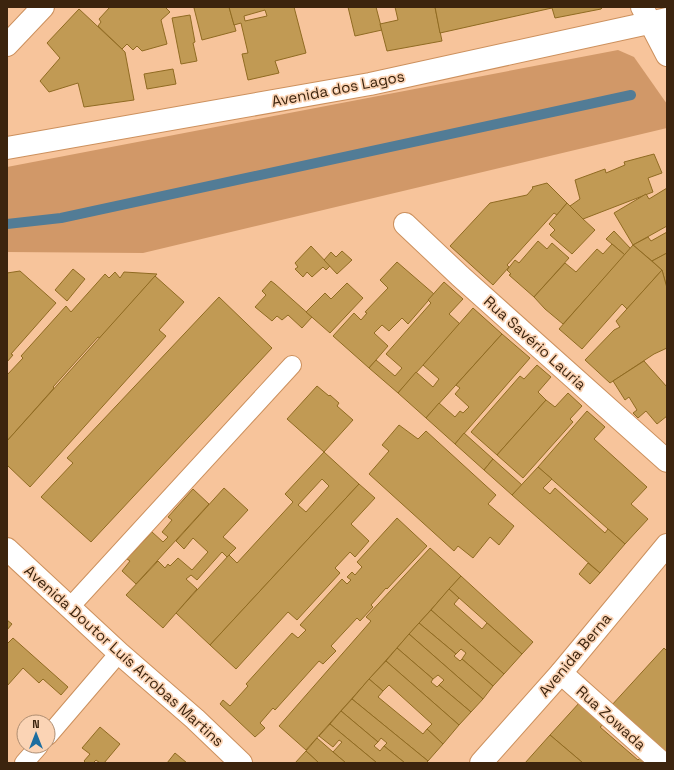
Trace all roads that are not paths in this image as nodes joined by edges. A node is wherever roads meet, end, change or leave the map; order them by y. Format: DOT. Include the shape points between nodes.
graph roads {
  1 [pos="43,7"];
  2 [pos="653,16"];
  3 [pos="7,45"];
  4 [pos="667,55"];
  5 [pos="7,148"];
  6 [pos="405,224"];
  7 [pos="292,365"];
  8 [pos="667,461"];
  9 [pos="667,544"];
  10 [pos="7,549"];
  11 [pos="70,607"];
  12 [pos="119,653"];
  13 [pos="561,673"];
  14 [pos="56,727"];
  15 [pos="32,754"];
  16 [pos="24,763"];
  17 [pos="241,763"];
  18 [pos="481,763"];
  19 [pos="662,763"];
  1 -- 3 [label="street"];
  2 -- 4 [label="street"];
  2 -- 5 [label="street, Avenida dos Lagos" via="370,84"];
  6 -- 8 [label="street, Rua Savério Lauria"];
  7 -- 11 [label="lane"];
  9 -- 13 [label="street, Avenida Berna"];
  10 -- 11 [label="street, Avenida Doutor Luís Arrobas Martins"];
  11 -- 12 [label="street, Avenida Doutor Luís Arrobas Martins"];
  12 -- 14 [label="lane"];
  12 -- 17 [label="street, Avenida Doutor Luís Arrobas Martins"];
  13 -- 18 [label="street, Avenida Berna"];
  13 -- 19 [label="street, Rua Zowada"];
  15 -- 16 [label="lane"];
}
